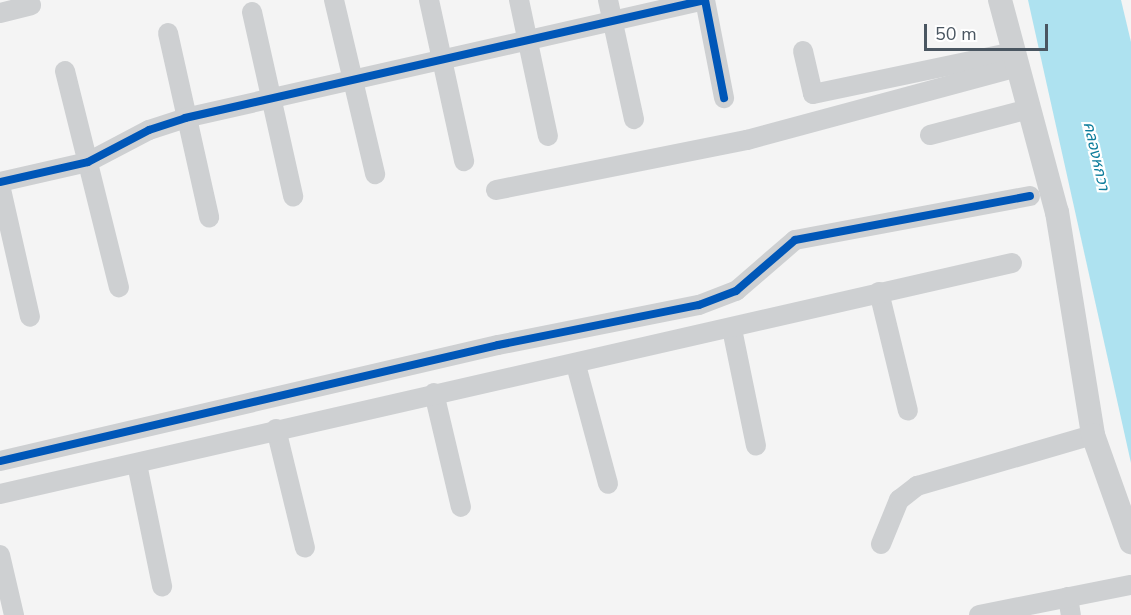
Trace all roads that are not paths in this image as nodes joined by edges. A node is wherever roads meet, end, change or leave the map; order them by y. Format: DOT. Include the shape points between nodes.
graph roads {
  1 [pos="334,0"];
  2 [pos="429,0"];
  3 [pos="519,0"];
  4 [pos="608,0"];
  5 [pos="1000,0"];
  6 [pos="31,5"];
  7 [pos="252,12"];
  8 [pos="0,13"];
  9 [pos="613,23"];
  10 [pos="168,33"];
  11 [pos="528,41"];
  12 [pos="803,51"];
  13 [pos="442,60"];
  14 [pos="1016,60"];
  15 [pos="65,71"];
  16 [pos="353,80"];
  17 [pos="271,98"];
  18 [pos="724,98"];
  19 [pos="1029,109"];
  20 [pos="187,117"];
  21 [pos="634,118"];
  22 [pos="930,135"];
  23 [pos="549,136"];
  24 [pos="464,161"];
  25 [pos="88,162"];
  26 [pos="375,174"];
  27 [pos="0,184"];
  28 [pos="496,190"];
  29 [pos="293,195"];
  30 [pos="1030,196"];
  31 [pos="209,218"];
  32 [pos="1012,263"];
  33 [pos="119,287"];
  34 [pos="879,292"];
  35 [pos="30,317"];
  36 [pos="732,329"];
  37 [pos="576,365"];
  38 [pos="434,393"];
  39 [pos="908,411"];
  40 [pos="276,429"];
  41 [pos="1093,435"];
  42 [pos="756,446"];
  43 [pos="0,460"];
  44 [pos="137,465"];
  45 [pos="608,484"];
  46 [pos="0,494"];
  47 [pos="461,507"];
  48 [pos="1131,542"];
  49 [pos="881,544"];
  50 [pos="305,548"];
  51 [pos="0,555"];
  52 [pos="1131,585"];
  53 [pos="162,586"];
  54 [pos="1070,606"];
  55 [pos="14,615"];
  56 [pos="979,615"];
  1 -- 16 [label="street"];
  2 -- 13 [label="street"];
  3 -- 11 [label="street"];
  4 -- 9 [label="street"];
  5 -- 14 [label="street"];
  6 -- 8 [label="street"];
  7 -- 17 [label="street"];
  9 -- 11 [label="street"];
  9 -- 18 [label="street" via="705,0"];
  9 -- 21 [label="street"];
  10 -- 20 [label="street"];
  11 -- 13 [label="street"];
  11 -- 23 [label="street"];
  12 -- 14 [label="street" via="813,94"];
  13 -- 16 [label="street"];
  13 -- 24 [label="street"];
  14 -- 19 [label="street"];
  14 -- 28 [label="street" via="747,140"];
  15 -- 25 [label="street"];
  16 -- 17 [label="street"];
  16 -- 26 [label="street"];
  17 -- 20 [label="street"];
  17 -- 29 [label="street"];
  19 -- 22 [label="street"];
  19 -- 41 [label="street" via="1057,212"];
  20 -- 25 [label="street" via="149,130"];
  20 -- 31 [label="street"];
  25 -- 27 [label="street"];
  25 -- 33 [label="street"];
  27 -- 35 [label="street"];
  30 -- 43 [label="street" via="795,240 736,291 699,305 498,345"];
  32 -- 34 [label="street"];
  34 -- 36 [label="street"];
  34 -- 39 [label="street"];
  36 -- 37 [label="street"];
  36 -- 42 [label="street"];
  37 -- 38 [label="street"];
  37 -- 45 [label="street"];
  38 -- 40 [label="street"];
  38 -- 47 [label="street"];
  40 -- 44 [label="street"];
  40 -- 50 [label="street"];
  41 -- 48 [label="street"];
  41 -- 49 [label="street" via="917,486 899,500"];
  44 -- 46 [label="street"];
  44 -- 53 [label="street"];
  51 -- 55 [label="street"];
  52 -- 54 [label="street"];
  54 -- 56 [label="street"];
}
